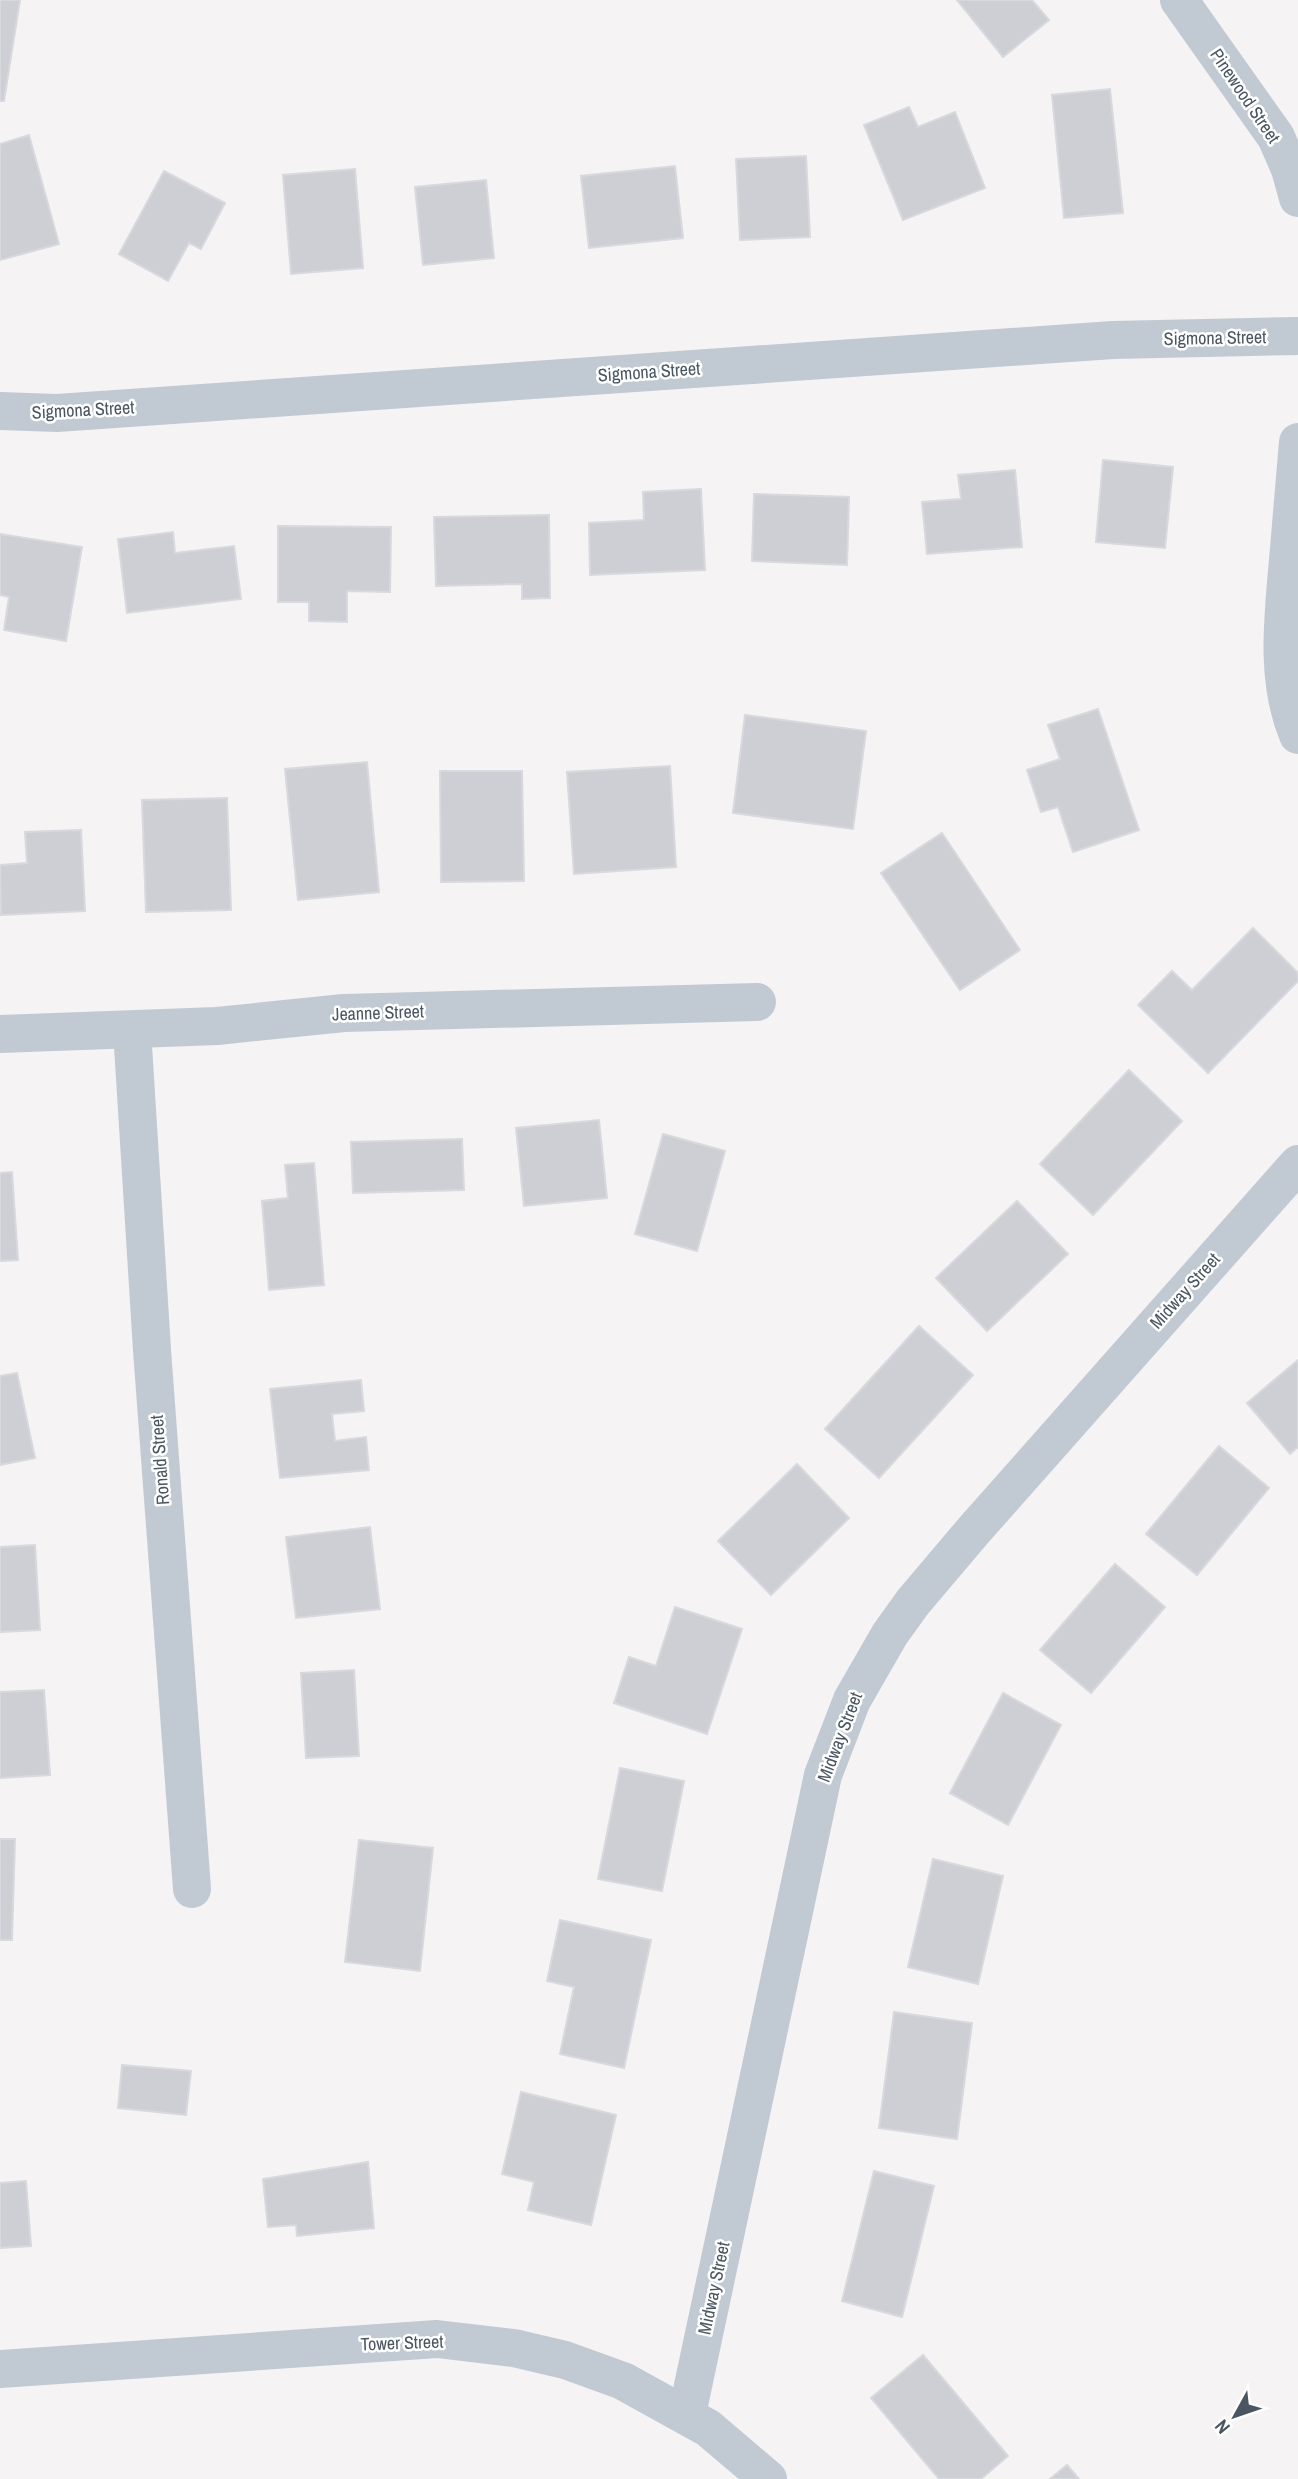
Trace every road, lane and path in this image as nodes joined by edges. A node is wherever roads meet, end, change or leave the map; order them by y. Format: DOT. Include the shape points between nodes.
graph roads {
  1 [pos="1179,0"];
  2 [pos="1298,198"];
  3 [pos="1298,336"];
  4 [pos="0,411"];
  5 [pos="1298,442"];
  6 [pos="1298,735"];
  7 [pos="757,1002"];
  8 [pos="132,1030"];
  9 [pos="0,1034"];
  10 [pos="1298,1164"];
  11 [pos="192,1889"];
  12 [pos="0,2369"];
  13 [pos="687,2414"];
  14 [pos="768,2479"];
  1 -- 2 [label="street, Pinewood Street" via="1276,137"];
  3 -- 4 [label="street, Sigmona Street" via="1101,340 57,413"];
  5 -- 6 [label="street" via="1283,649"];
  7 -- 8 [label="street, Jeanne Street" via="344,1013"];
  8 -- 9 [label="street, Jeanne Street"];
  8 -- 11 [label="street, Ronald Street"];
  10 -- 13 [label="street, Midway Street" via="913,1602 852,1700 823,1775"];
  12 -- 13 [label="street, Tower Street" via="437,2339 514,2348 565,2360 623,2381"];
  13 -- 14 [label="street, Tower Street"];
}
